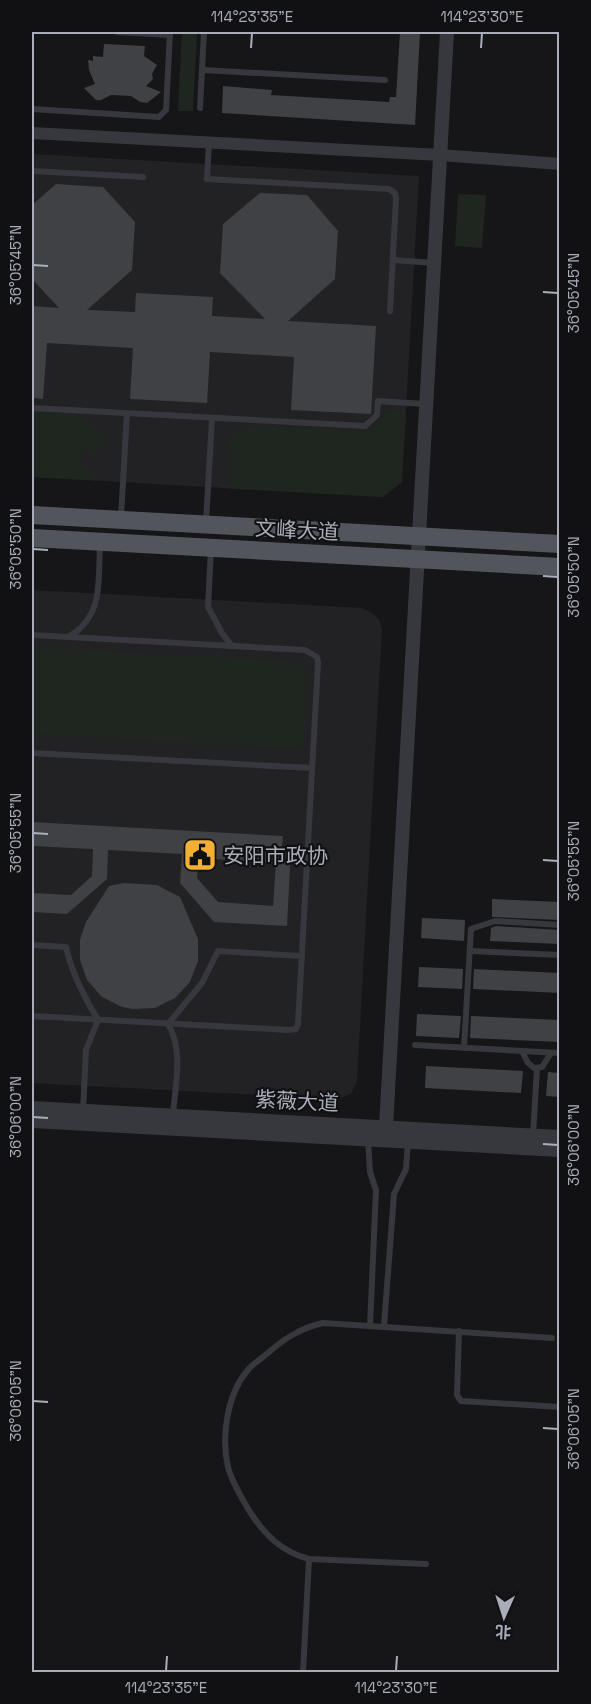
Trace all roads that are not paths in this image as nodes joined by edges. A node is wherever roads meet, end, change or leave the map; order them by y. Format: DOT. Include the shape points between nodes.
graph roads {
  1 [pos="117,32"];
  2 [pos="204,32"];
  3 [pos="447,32"];
  4 [pos="170,33"];
  5 [pos="202,70"];
  6 [pos="385,80"];
  7 [pos="200,108"];
  8 [pos="32,109"];
  9 [pos="32,133"];
  10 [pos="209,143"];
  11 [pos="440,155"];
  12 [pos="560,164"];
  13 [pos="32,171"];
  14 [pos="143,177"];
  15 [pos="393,261"];
  16 [pos="434,263"];
  17 [pos="390,311"];
  18 [pos="426,404"];
  19 [pos="32,408"];
  20 [pos="127,413"];
  21 [pos="212,418"];
  22 [pos="32,514"];
  23 [pos="120,519"];
  24 [pos="206,524"];
  25 [pos="418,536"];
  26 [pos="32,538"];
  27 [pos="100,542"];
  28 [pos="560,544"];
  29 [pos="211,548"];
  30 [pos="417,559"];
  31 [pos="560,567"];
  32 [pos="32,635"];
  33 [pos="68,637"];
  34 [pos="232,646"];
  35 [pos="32,753"];
  36 [pos="312,768"];
  37 [pos="560,925"];
  38 [pos="32,945"];
  39 [pos="470,951"];
  40 [pos="560,955"];
  41 [pos="302,956"];
  42 [pos="32,1016"];
  43 [pos="98,1020"];
  44 [pos="168,1024"];
  45 [pos="415,1045"];
  46 [pos="464,1048"];
  47 [pos="522,1051"];
  48 [pos="550,1053"];
  49 [pos="560,1053"];
  50 [pos="537,1068"];
  51 [pos="32,1108"];
  52 [pos="83,1111"];
  53 [pos="173,1116"];
  54 [pos="32,1121"];
  55 [pos="386,1127"];
  56 [pos="533,1136"];
  57 [pos="560,1137"];
  58 [pos="368,1140"];
  59 [pos="408,1142"];
  60 [pos="560,1150"];
  61 [pos="370,1326"];
  62 [pos="384,1326"];
  63 [pos="459,1331"];
  64 [pos="552,1338"];
  65 [pos="560,1407"];
  66 [pos="309,1559"];
  67 [pos="426,1564"];
  68 [pos="303,1672"];
  1 -- 4 [label="lane"];
  2 -- 5 [label="lane"];
  3 -- 11 [label="street"];
  4 -- 8 [label="lane" via="166,110 159,117"];
  5 -- 6 [label="lane"];
  5 -- 7 [label="lane"];
  9 -- 10 [label="street"];
  10 -- 11 [label="street"];
  10 -- 15 [label="lane" via="207,179 389,189 396,198"];
  11 -- 12 [label="street"];
  11 -- 16 [label="street"];
  13 -- 14 [label="lane"];
  15 -- 16 [label="lane"];
  15 -- 17 [label="lane"];
  16 -- 18 [label="street"];
  18 -- 21 [label="lane" via="378,401 377,415 365,426"];
  18 -- 25 [label="street"];
  19 -- 20 [label="lane"];
  20 -- 21 [label="lane"];
  20 -- 23 [label="lane"];
  21 -- 24 [label="lane"];
  22 -- 23 [label="main road, 文峰大道"];
  23 -- 24 [label="main road, 文峰大道"];
  24 -- 25 [label="main road, 文峰大道"];
  25 -- 28 [label="main road, 文峰大道"];
  25 -- 30 [label="street"];
  26 -- 27 [label="main road, 文峰大道"];
  27 -- 29 [label="main road, 文峰大道"];
  27 -- 33 [label="lane" via="96,603 83,626"];
  29 -- 30 [label="main road, 文峰大道"];
  29 -- 34 [label="lane" via="208,607"];
  30 -- 31 [label="main road, 文峰大道"];
  30 -- 55 [label="street"];
  32 -- 33 [label="lane"];
  33 -- 34 [label="lane"];
  34 -- 36 [label="lane" via="305,650 317,657"];
  35 -- 36 [label="lane"];
  36 -- 41 [label="lane"];
  37 -- 39 [label="lane" via="495,921 471,929"];
  38 -- 43 [label="lane" via="66,947 82,993"];
  39 -- 40 [label="lane"];
  39 -- 46 [label="lane"];
  41 -- 44 [label="lane" via="218,951 202,983"];
  41 -- 44 [label="lane" via="296,1029"];
  42 -- 43 [label="lane"];
  43 -- 44 [label="lane"];
  43 -- 52 [label="lane" via="86,1050"];
  44 -- 53 [label="lane" via="177,1051"];
  45 -- 46 [label="lane"];
  46 -- 47 [label="lane"];
  47 -- 48 [label="lane"];
  47 -- 50 [label="lane" via="530,1067"];
  48 -- 49 [label="lane"];
  48 -- 50 [label="lane"];
  50 -- 56 [label="lane"];
  51 -- 52 [label="street, 紫薇大道"];
  52 -- 53 [label="street, 紫薇大道"];
  53 -- 55 [label="street, 紫薇大道"];
  54 -- 58 [label="street, 紫薇大道"];
  55 -- 56 [label="street, 紫薇大道"];
  56 -- 57 [label="street, 紫薇大道"];
  58 -- 59 [label="street, 紫薇大道"];
  58 -- 61 [label="lane" via="370,1172 376,1190"];
  59 -- 60 [label="street, 紫薇大道"];
  59 -- 62 [label="lane" via="406,1169 394,1194"];
  61 -- 62 [label="lane"];
  61 -- 66 [label="lane" via="323,1323 284,1339 247,1371 234,1392 229,1410 228,1466 238,1491 259,1525 276,1543"];
  62 -- 63 [label="lane"];
  63 -- 64 [label="lane"];
  63 -- 65 [label="lane" via="458,1399"];
  66 -- 67 [label="lane"];
  66 -- 68 [label="lane"];
}
